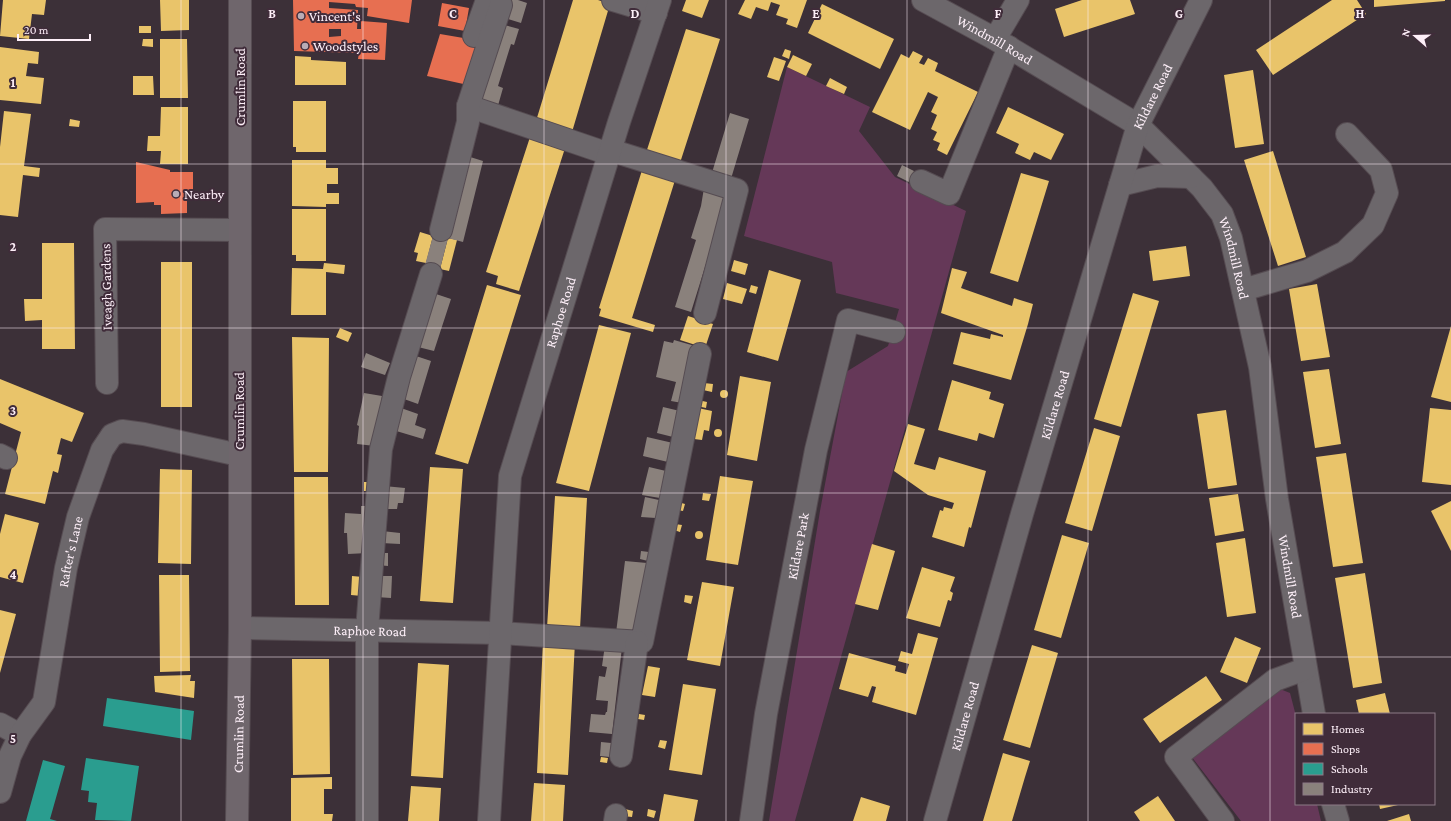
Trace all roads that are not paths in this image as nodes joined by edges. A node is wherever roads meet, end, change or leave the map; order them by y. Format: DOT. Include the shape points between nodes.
graph roads {
  1 [pos="240,0"];
  2 [pos="613,0"];
  3 [pos="923,0"];
  4 [pos="1018,0"];
  5 [pos="1201,0"];
  6 [pos="494,3"];
  7 [pos="658,7"];
  8 [pos="474,36"];
  9 [pos="1002,43"];
  10 [pos="468,106"];
  11 [pos="1138,125"];
  12 [pos="1347,134"];
  13 [pos="610,152"];
  14 [pos="1191,177"];
  15 [pos="921,181"];
  16 [pos="1120,185"];
  17 [pos="240,230"];
  18 [pos="440,230"];
  19 [pos="431,274"];
  20 [pos="1243,290"];
  21 [pos="705,313"];
  22 [pos="894,332"];
  23 [pos="700,354"];
  24 [pos="106,384"];
  25 [pos="239,455"];
  26 [pos="240,628"];
  27 [pos="367,630"];
  28 [pos="501,633"];
  29 [pos="637,642"];
  30 [pos="1305,669"];
  31 [pos="1314,713"];
  32 [pos="0,724"];
  33 [pos="20,735"];
  34 [pos="621,756"];
  35 [pos="0,792"];
  36 [pos="1333,805"];
  37 [pos="1219,816"];
  38 [pos="236,821"];
  39 [pos="368,821"];
  40 [pos="489,821"];
  41 [pos="751,821"];
  42 [pos="935,821"];
  43 [pos="1338,821"];
  1 -- 17 [label="main road, Crumlin Road"];
  2 -- 7 [label="street"];
  3 -- 9 [label="street, Windmill Road"];
  4 -- 9 [label="street"];
  5 -- 11 [label="street, Kildare Road"];
  6 -- 8 [label="street"];
  6 -- 10 [label="street"];
  7 -- 13 [label="street, Raphoe Road"];
  9 -- 11 [label="street, Windmill Road"];
  9 -- 15 [label="street" via="950,194"];
  10 -- 13 [label="street"];
  10 -- 18 [label="street" via="468,122"];
  11 -- 14 [label="street, Windmill Road"];
  11 -- 16 [label="street, Kildare Road"];
  12 -- 20 [label="street" via="1381,170 1387,193 1373,225 1345,252 1314,268"];
  13 -- 21 [label="street" via="737,190"];
  13 -- 28 [label="street, Raphoe Road" via="510,476"];
  14 -- 16 [label="street" via="1157,176"];
  14 -- 20 [label="street, Windmill Road" via="1222,214 1231,238"];
  16 -- 42 [label="street, Kildare Road" via="1022,514"];
  17 -- 24 [label="street, Iveagh Gardens" via="105,229"];
  17 -- 25 [label="main road, Crumlin Road"];
  19 -- 27 [label="street" via="399,377 381,449"];
  20 -- 30 [label="street, Windmill Road" via="1260,367 1277,499"];
  22 -- 41 [label="street, Kildare Park" via="848,320 814,458 766,714"];
  23 -- 29 [label="street" via="642,642"];
  25 -- 26 [label="main road, Crumlin Road"];
  25 -- 33 [label="street, Rafter's Lane" via="144,434 122,431 112,435 102,450 78,517 66,568 44,702"];
  26 -- 27 [label="street, Raphoe Road"];
  26 -- 38 [label="main road, Crumlin Road"];
  27 -- 28 [label="street, Raphoe Road"];
  27 -- 39 [label="street"];
  28 -- 29 [label="street"];
  28 -- 40 [label="street, Raphoe Road"];
  29 -- 34 [label="street"];
  30 -- 31 [label="street, Windmill Road"];
  30 -- 37 [label="street" via="1275,680 1176,757"];
  32 -- 33 [label="street"];
  33 -- 35 [label="street, Rafter's Lane" via="10,756"];
  36 -- 43 [label="street"];
}
